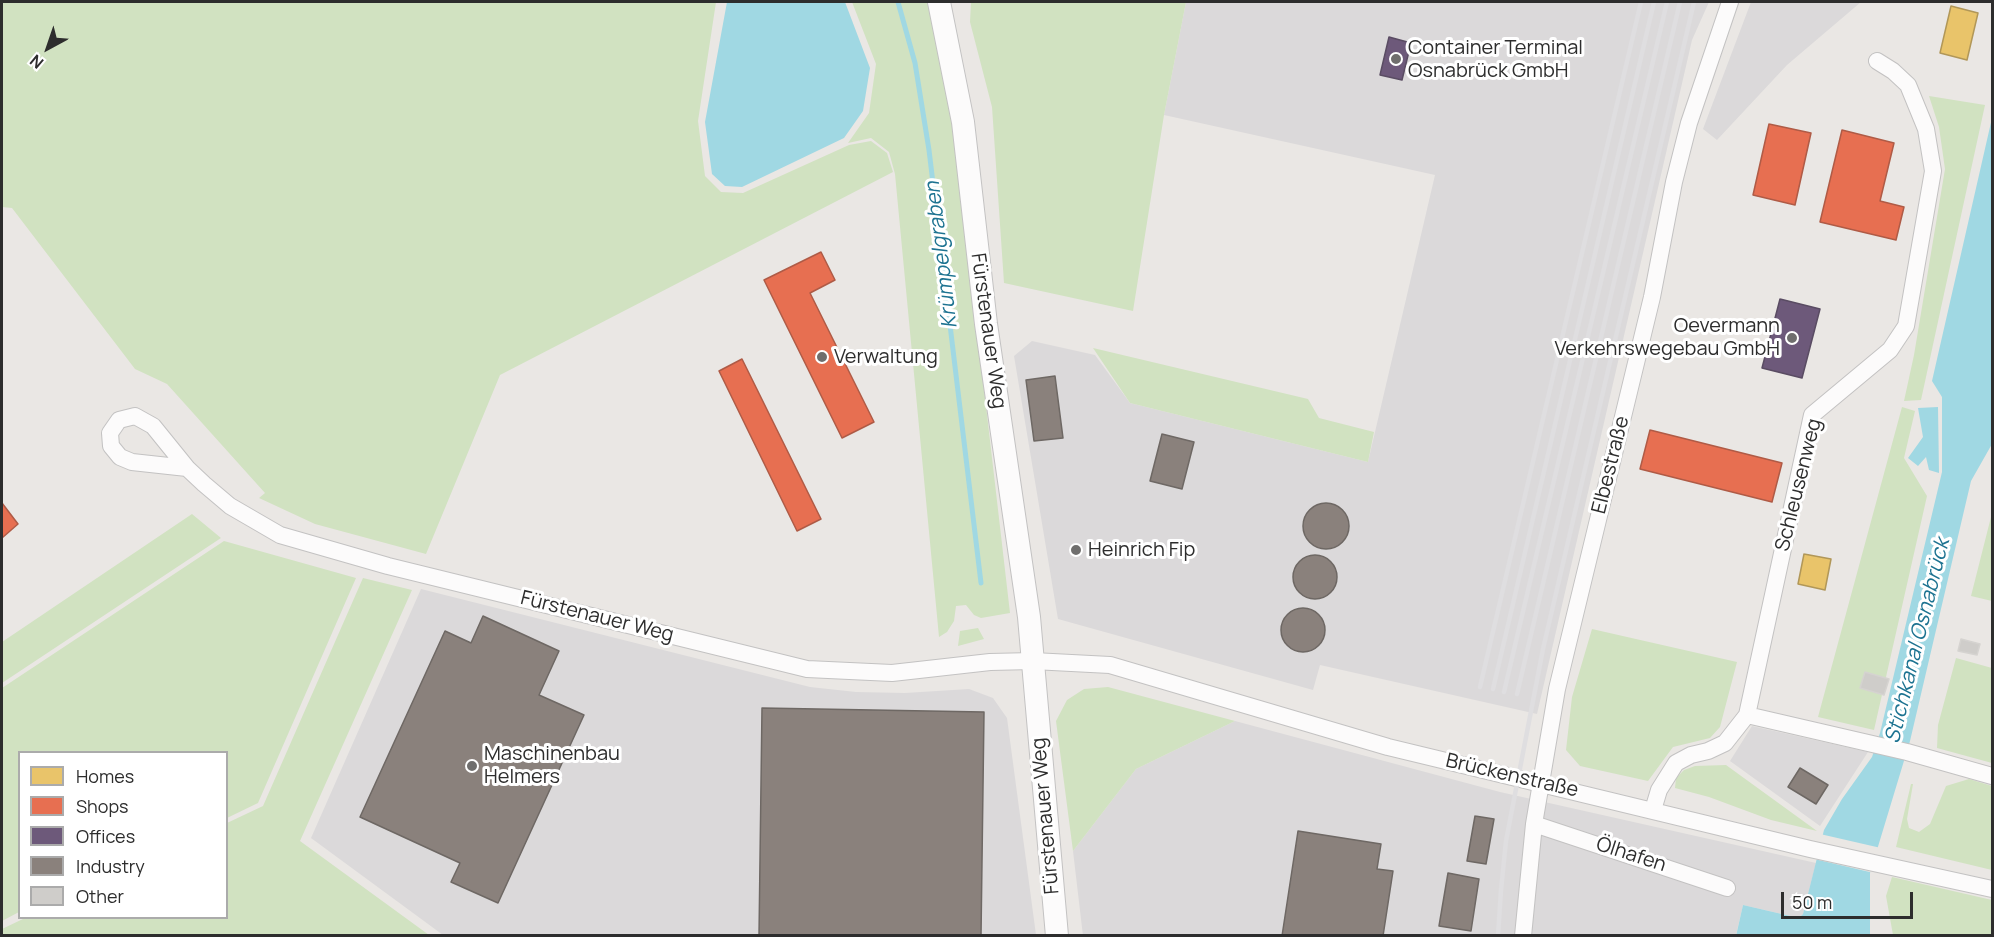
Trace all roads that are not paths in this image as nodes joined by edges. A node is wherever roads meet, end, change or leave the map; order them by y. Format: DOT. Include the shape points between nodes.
graph roads {
  1 [pos="939,2"];
  2 [pos="1730,2"];
  3 [pos="1877,61"];
  4 [pos="187,468"];
  5 [pos="1033,661"];
  6 [pos="1748,715"];
  7 [pos="1992,776"];
  8 [pos="1540,783"];
  9 [pos="1653,810"];
  10 [pos="1534,824"];
  11 [pos="1727,888"];
  12 [pos="1992,889"];
  13 [pos="1057,936"];
  14 [pos="1523,936"];
  1 -- 5 [label="street, Fürstenauer Weg" via="963,122 986,324"];
  2 -- 8 [label="street, Elbestraße" via="1689,123 1674,182 1652,297 1557,689"];
  3 -- 6 [label="street, Schleusenweg" via="1908,85 1926,129 1933,171 1906,326 1890,350 1812,415"];
  4 -- 5 [label="street, Fürstenauer Weg" via="230,506 280,535 388,566 807,669 892,673"];
  5 -- 8 [label="street, Brückenstraße" via="1110,665 1388,747"];
  5 -- 13 [label="street, Fürstenauer Weg"];
  6 -- 7 [label="street"];
  6 -- 9 [label="street, Schleusenweg" via="1725,743 1676,763 1659,790"];
  8 -- 9 [label="street, Brückenstraße"];
  8 -- 10 [label="street, Elbestraße"];
  9 -- 12 [label="street, Brückenstraße"];
  10 -- 11 [label="street, Ölhafen"];
  10 -- 14 [label="street, Elbestraße"];
}
